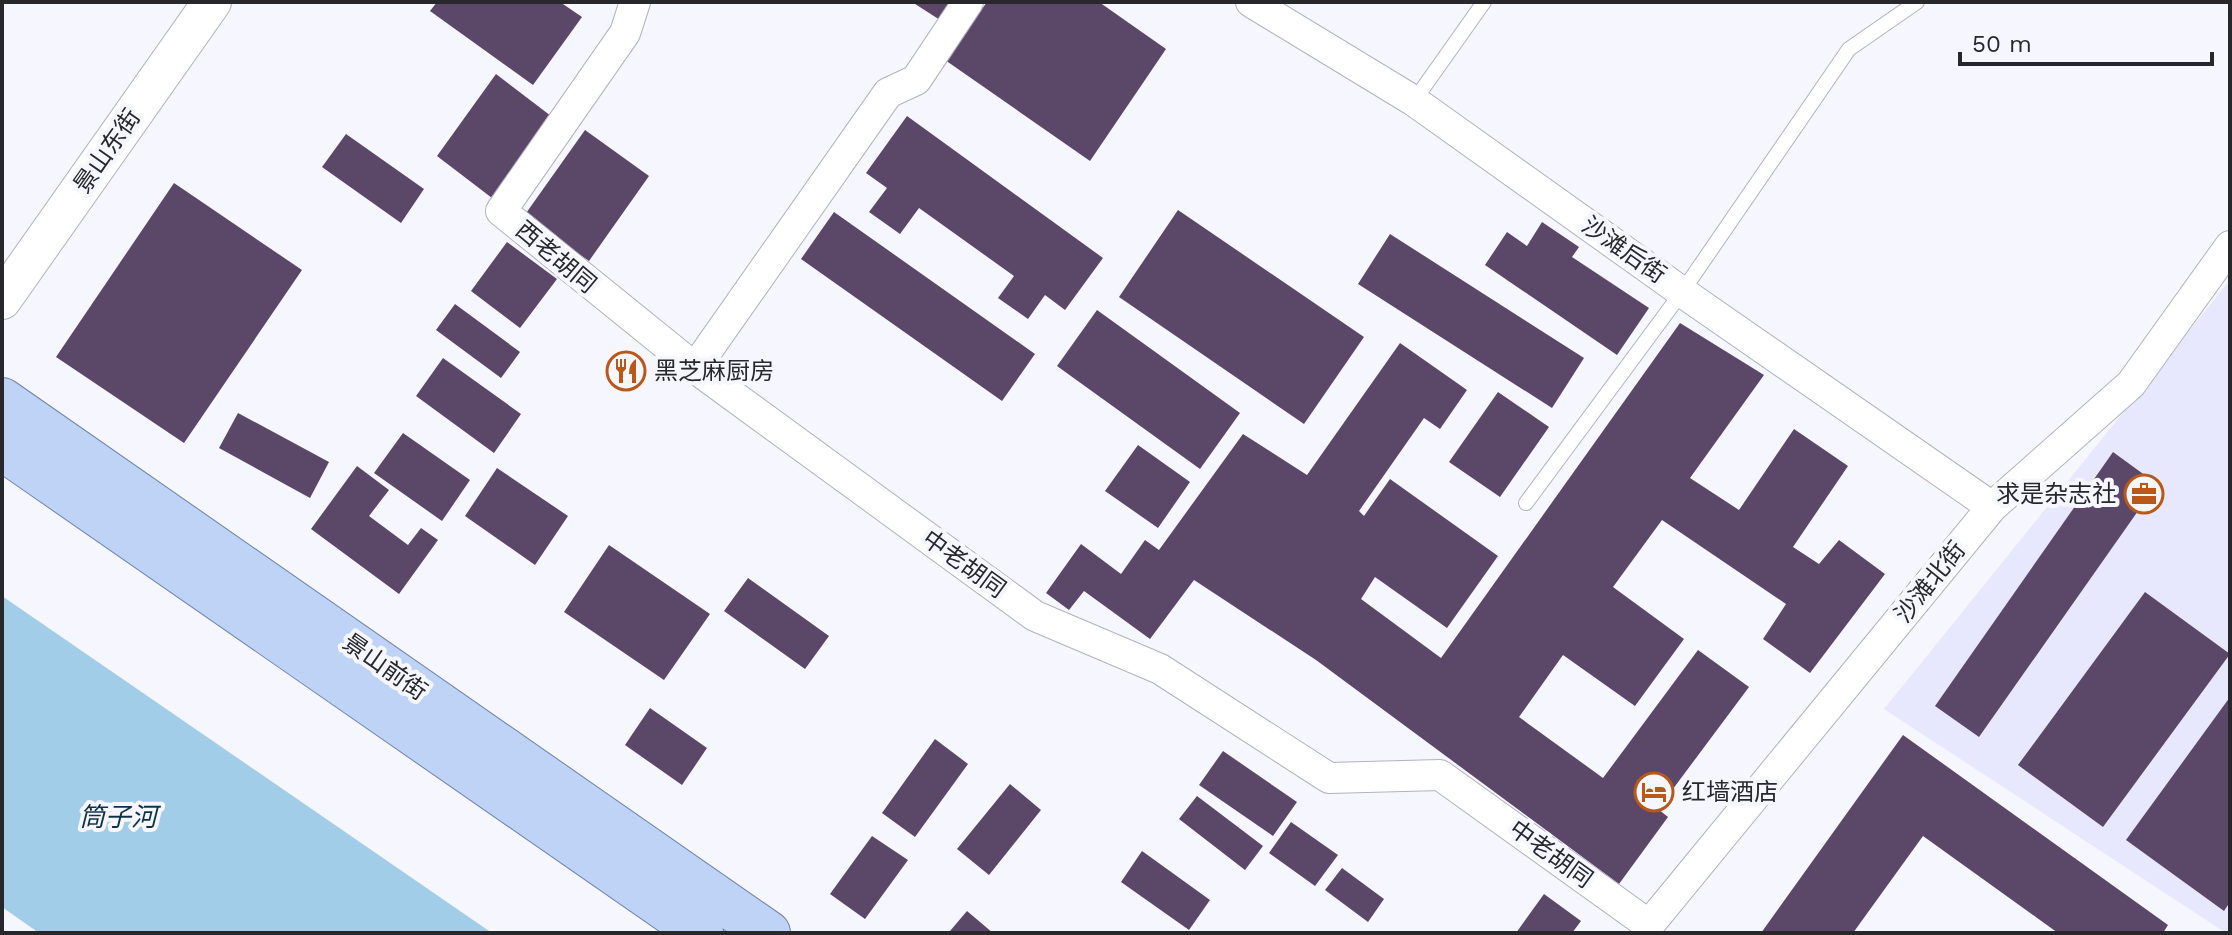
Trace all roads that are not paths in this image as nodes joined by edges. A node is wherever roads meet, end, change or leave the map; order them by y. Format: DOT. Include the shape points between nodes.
graph roads {
  1 [pos="212,2"];
  2 [pos="635,2"];
  3 [pos="968,2"];
  4 [pos="1251,2"];
  5 [pos="1484,2"];
  6 [pos="1917,2"];
  7 [pos="1414,101"];
  8 [pos="2230,246"];
  9 [pos="1682,292"];
  10 [pos="2,300"];
  11 [pos="695,368"];
  12 [pos="2,400"];
  13 [pos="2,448"];
  14 [pos="1526,503"];
  15 [pos="1992,507"];
  16 [pos="1648,929"];
  17 [pos="701,933"];
  18 [pos="768,933"];
  1 -- 10 [label="street, 景山东街"];
  2 -- 11 [label="street, 西老胡同" via="625,33 501,211"];
  3 -- 11 [label="street" via="916,80 888,93"];
  4 -- 7 [label="street, 沙滩后街"];
  5 -- 7 [label="lane"];
  6 -- 9 [label="lane" via="1849,49"];
  7 -- 9 [label="street, 沙滩后街"];
  8 -- 15 [label="street, 沙滩北街" via="2131,384"];
  9 -- 14 [label="lane"];
  9 -- 15 [label="street, 沙滩后街"];
  11 -- 16 [label="street, 中老胡同" via="1035,616 1160,669 1329,778 1440,775"];
  12 -- 18 [label="main road, 景山前街"];
  13 -- 17 [label="main road, 景山前街"];
  15 -- 16 [label="street, 沙滩北街"];
}
